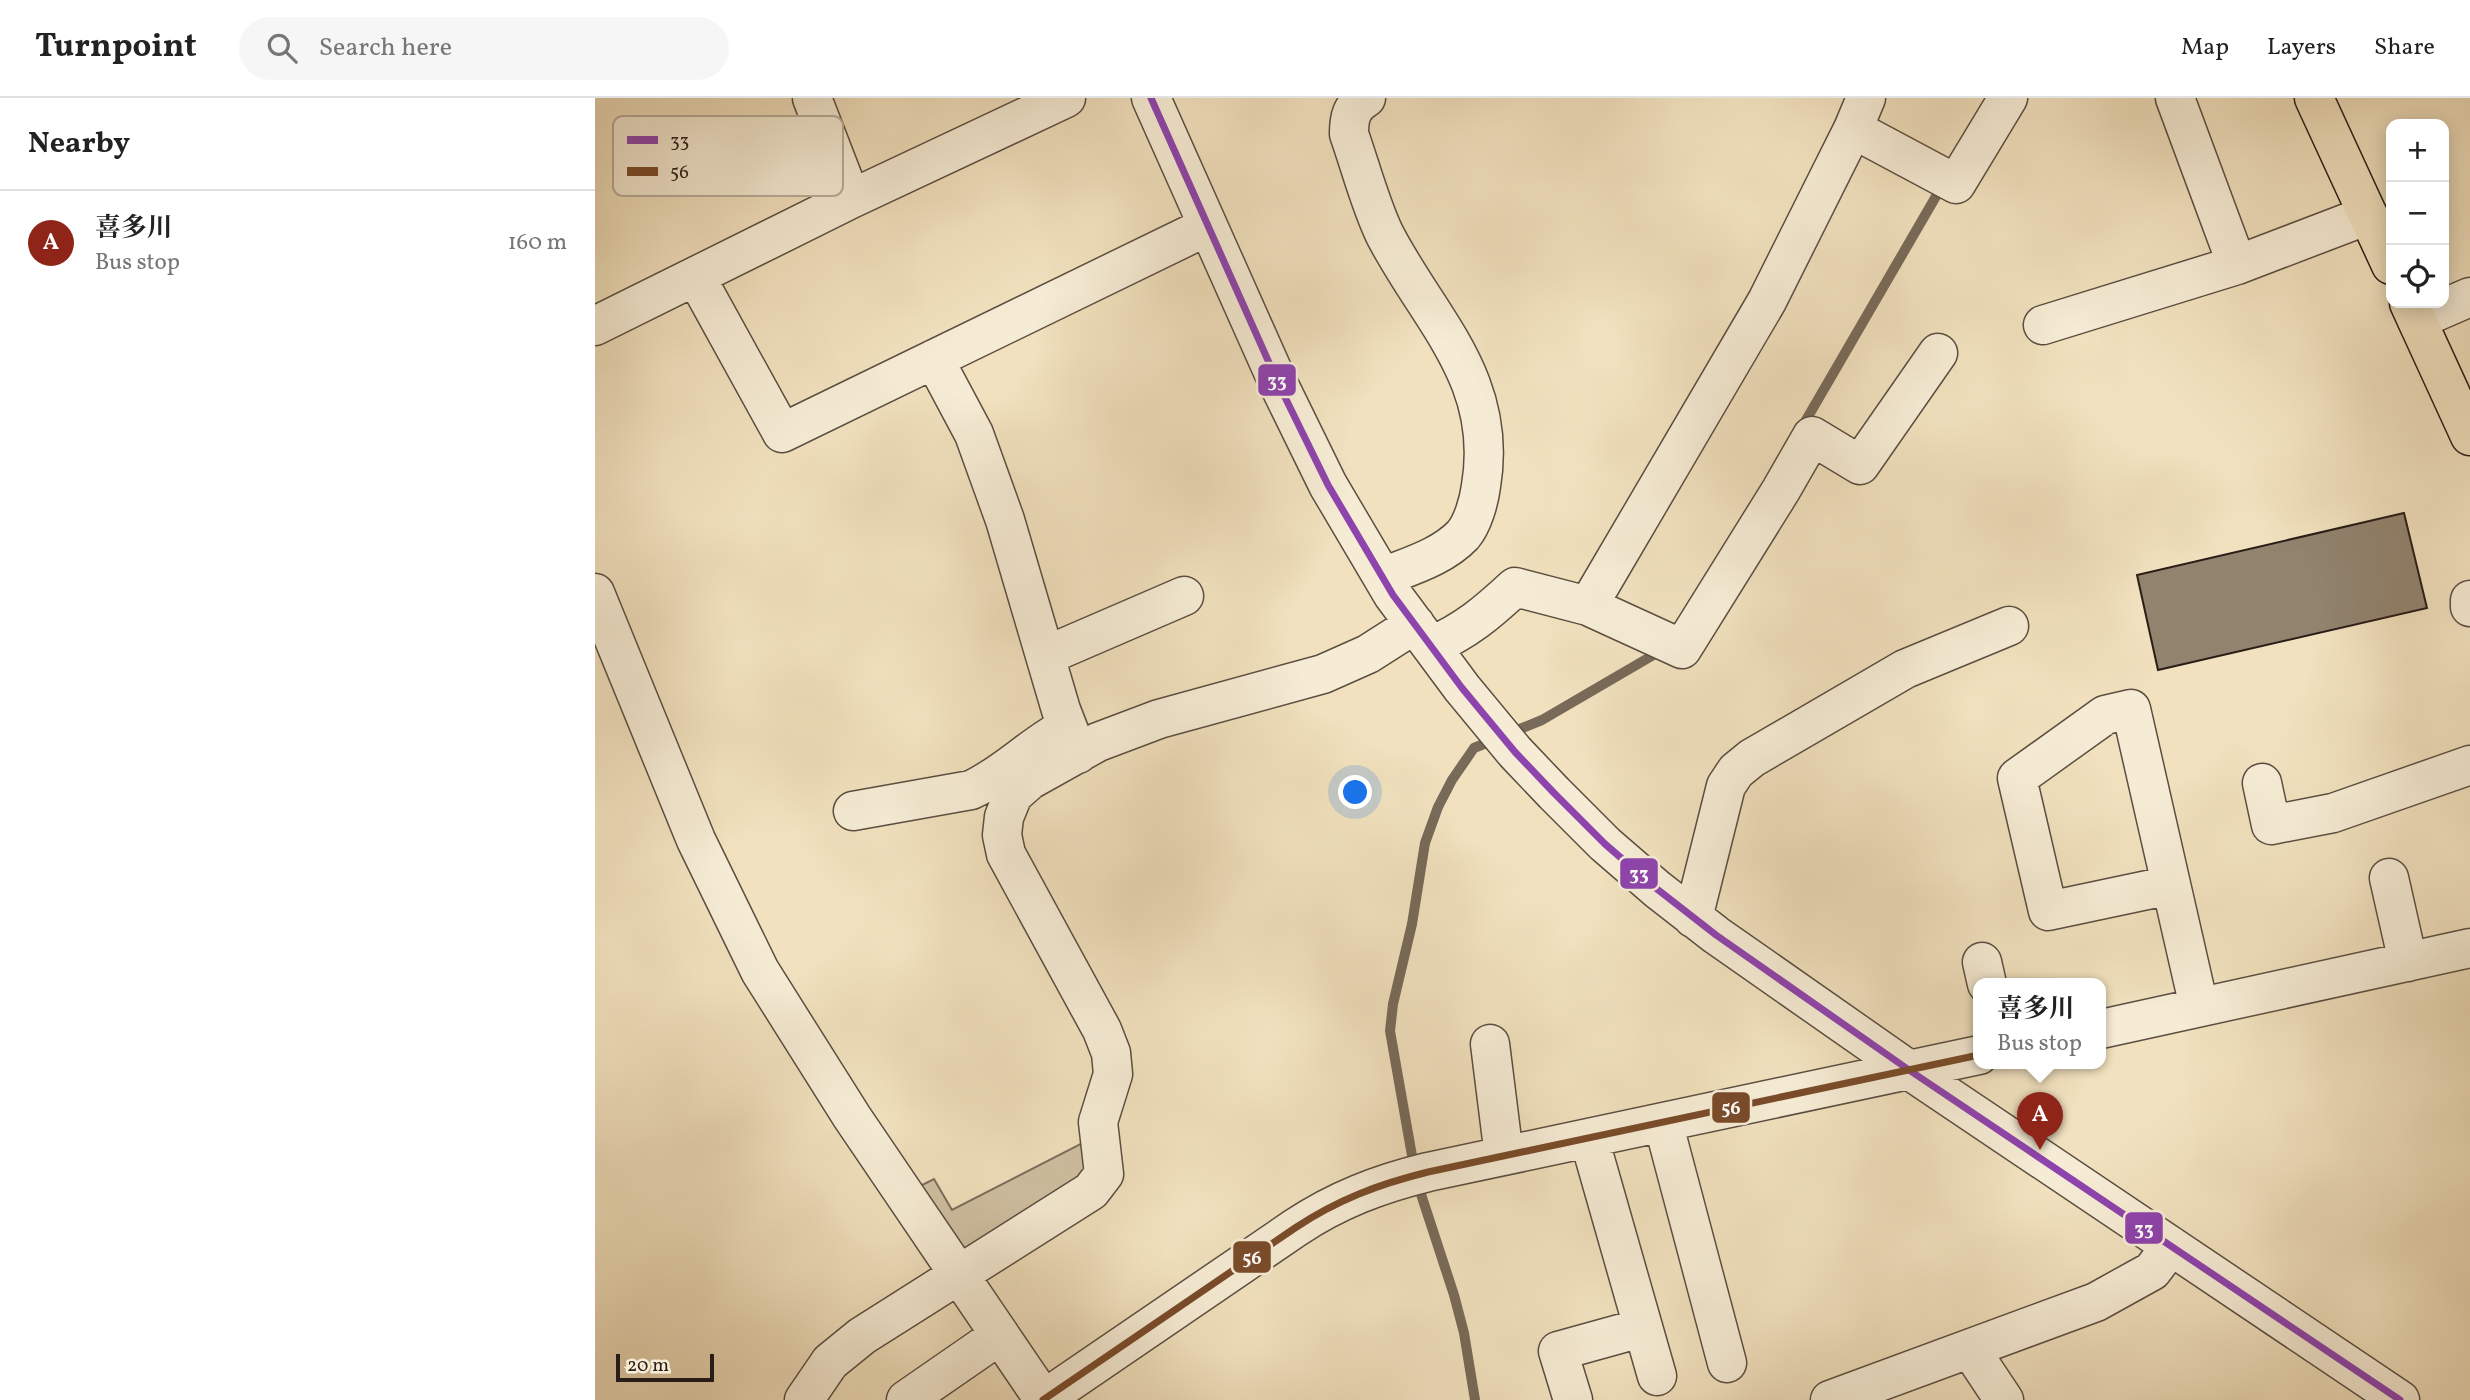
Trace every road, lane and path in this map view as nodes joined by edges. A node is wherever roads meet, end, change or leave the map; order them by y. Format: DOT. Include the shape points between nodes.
graph roads {
  1 [pos="812,98"];
  2 [pos="1066,98"];
  3 [pos="1151,98"];
  4 [pos="1366,98"];
  5 [pos="2008,98"];
  6 [pos="2175,98"];
  7 [pos="2314,98"];
  8 [pos="1860,114"];
  9 [pos="819,116"];
  10 [pos="843,177"];
  11 [pos="851,198"];
  12 [pos="2368,215"];
  13 [pos="1208,226"];
  14 [pos="2386,254"];
  15 [pos="2237,265"];
  16 [pos="697,277"];
  17 [pos="2470,297"];
  18 [pos="2413,312"];
  19 [pos="2043,325"];
  20 [pos="595,326"];
  21 [pos="1938,353"];
  22 [pos="934,359"];
  23 [pos="2470,436"];
  24 [pos="1383,577"];
  25 [pos="595,593"];
  26 [pos="1184,596"];
  27 [pos="2470,600"];
  28 [pos="1588,606"];
  29 [pos="2470,607"];
  30 [pos="2009,626"];
  31 [pos="1423,635"];
  32 [pos="1045,656"];
  33 [pos="1072,741"];
  34 [pos="2470,765"];
  35 [pos="1019,773"];
  36 [pos="2262,783"];
  37 [pos="853,811"];
  38 [pos="2389,878"];
  39 [pos="2171,885"];
  40 [pos="1693,918"];
  41 [pos="2470,948"];
  42 [pos="2408,962"];
  43 [pos="2199,1007"];
  44 [pos="2106,1027"];
  45 [pos="1490,1044"];
  46 [pos="1973,1056"];
  47 [pos="1909,1070"];
  48 [pos="1663,1122"];
  49 [pos="1589,1138"];
  50 [pos="1504,1156"];
  51 [pos="2171,1246"];
  52 [pos="958,1275"];
  53 [pos="1641,1328"];
  54 [pos="1000,1335"];
  55 [pos="1969,1349"];
  56 [pos="1727,1363"];
  57 [pos="1657,1376"];
  58 [pos="1890,1390"];
  59 [pos="804,1400"];
  60 [pos="906,1400"];
  61 [pos="1043,1400"];
  62 [pos="1573,1400"];
  63 [pos="1830,1400"];
  64 [pos="2004,1400"];
  65 [pos="2400,1400"];
  1 -- 9 [label="street"];
  2 -- 11 [label="street"];
  3 -- 13 [label="street"];
  4 -- 24 [label="street" via="1349,117 1349,134 1384,233 1456,350 1475,390 1483,432 1478,502 1464,534 1436,554"];
  5 -- 8 [label="street" via="1957,184"];
  6 -- 15 [label="street"];
  7 -- 12 [label="main road"];
  8 -- 28 [label="street" via="1767,301"];
  10 -- 11 [label="street"];
  11 -- 16 [label="street"];
  12 -- 14 [label="main road"];
  12 -- 15 [label="street"];
  13 -- 22 [label="street"];
  13 -- 24 [label="street" via="1328,485"];
  15 -- 19 [label="street"];
  16 -- 20 [label="street"];
  16 -- 22 [label="street" via="782,433"];
  17 -- 18 [label="street"];
  18 -- 23 [label="main road"];
  21 -- 28 [label="street" via="1860,465 1812,436 1682,649"];
  22 -- 32 [label="street" via="974,434"];
  24 -- 31 [label="street"];
  25 -- 52 [label="street" via="696,840 760,971"];
  26 -- 32 [label="street"];
  27 -- 29 [label="street"];
  28 -- 31 [label="street" via="1515,587 1458,634"];
  30 -- 40 [label="street" via="1905,669 1736,771 1726,786"];
  31 -- 33 [label="street" via="1323,674 1159,719 1098,742"];
  31 -- 40 [label="street" via="1506,741 1554,793 1605,844"];
  32 -- 33 [label="street"];
  33 -- 35 [label="street"];
  34 -- 36 [label="street" via="2333,813 2271,825"];
  35 -- 37 [label="street" via="971,790"];
  35 -- 52 [label="street" via="1004,817 1006,854 1111,1053 1113,1074 1098,1122 1104,1174 1091,1191"];
  38 -- 42 [label="street"];
  39 -- 39 [label="street" via="2130,709 2105,715 2017,778 2048,911"];
  39 -- 43 [label="street"];
  40 -- 47 [label="street"];
  41 -- 42 [label="street"];
  42 -- 43 [label="street"];
  43 -- 44 [label="street"];
  45 -- 50 [label="street"];
  46 -- 47 [label="street"];
  47 -- 48 [label="street"];
  47 -- 51 [label="street"];
  48 -- 49 [label="street"];
  48 -- 56 [label="street"];
  49 -- 50 [label="street"];
  49 -- 53 [label="street"];
  50 -- 61 [label="street" via="1416,1175 1323,1209"];
  51 -- 55 [label="street" via="2153,1271 2096,1302"];
  51 -- 65 [label="street"];
  52 -- 54 [label="street"];
  52 -- 59 [label="street" via="862,1336 830,1362"];
  53 -- 57 [label="street"];
  53 -- 62 [label="street" via="1558,1351"];
  54 -- 60 [label="street"];
  54 -- 61 [label="street"];
  55 -- 58 [label="street"];
  55 -- 64 [label="street"];
  58 -- 63 [label="street"];
}
